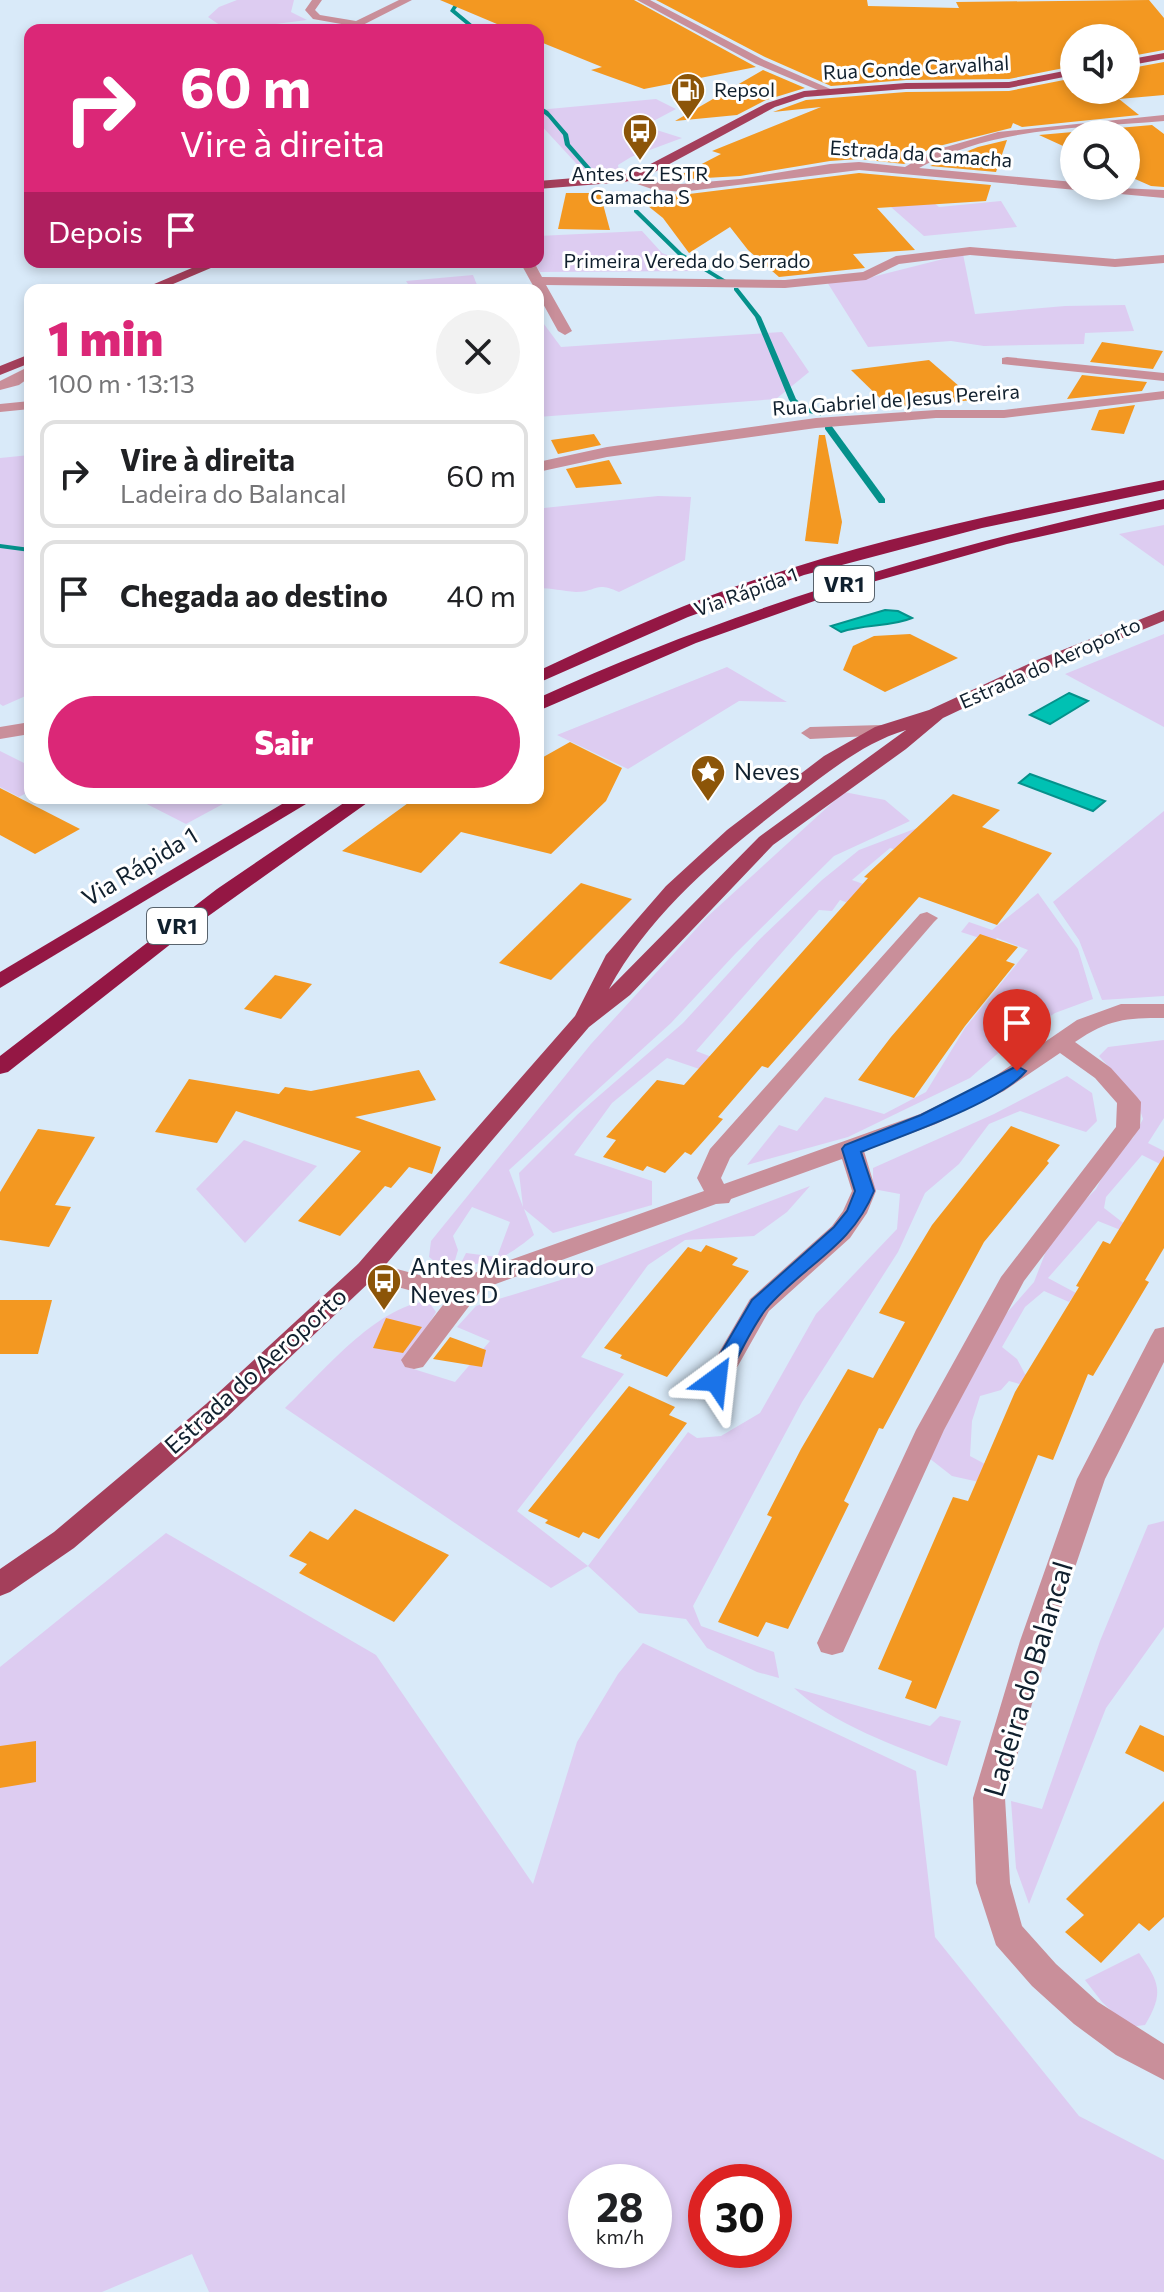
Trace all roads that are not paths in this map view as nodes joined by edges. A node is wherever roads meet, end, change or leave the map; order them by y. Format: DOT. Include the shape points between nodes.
graph roads {
  1 [pos="317,0"];
  2 [pos="407,0"];
  3 [pos="642,0"];
  4 [pos="356,24"];
  5 [pos="1161,58"];
  6 [pos="1140,61"];
  7 [pos="1060,75"];
  8 [pos="829,91"];
  9 [pos="1164,118"];
  10 [pos="908,169"];
  11 [pos="625,178"];
  12 [pos="1060,184"];
  13 [pos="544,185"];
  14 [pos="1140,192"];
  15 [pos="1164,194"];
  16 [pos="1164,259"];
  17 [pos="203,268"];
  18 [pos="531,268"];
  19 [pos="540,281"];
  20 [pos="162,284"];
  21 [pos="541,284"];
  22 [pos="544,291"];
  23 [pos="565,331"];
  24 [pos="1007,361"];
  25 [pos="24,366"];
  26 [pos="24,370"];
  27 [pos="0,371"];
  28 [pos="1164,377"];
  29 [pos="0,386"];
  30 [pos="1164,395"];
  31 [pos="24,406"];
  32 [pos="0,408"];
  33 [pos="544,466"];
  34 [pos="1164,485"];
  35 [pos="1164,504"];
  36 [pos="1164,615"];
  37 [pos="544,675"];
  38 [pos="544,702"];
  39 [pos="936,714"];
  40 [pos="24,729"];
  41 [pos="882,731"];
  42 [pos="0,733"];
  43 [pos="831,760"];
  44 [pos="296,804"];
  45 [pos="355,804"];
  46 [pos="766,841"];
  47 [pos="927,918"];
  48 [pos="0,981"];
  49 [pos="1164,1011"];
  50 [pos="581,1022"];
  51 [pos="1059,1041"];
  52 [pos="0,1067"];
  53 [pos="851,1149"];
  54 [pos="720,1197"];
  55 [pos="367,1270"];
  56 [pos="473,1283"];
  57 [pos="1164,1336"];
  58 [pos="414,1360"];
  59 [pos="716,1380"];
  60 [pos="0,1584"];
  61 [pos="832,1643"];
  62 [pos="1164,2063"];
  1 -- 4 [label="street" via="310,10 317,17"];
  2 -- 4 [label="street"];
  3 -- 8 [label="street" via="760,62"];
  5 -- 6 [label="main road"];
  7 -- 8 [label="main road, Rua Conde Carvalhal" via="1009,85"];
  8 -- 11 [label="main road, Rua Conde Carvalhal" via="771,105 655,168"];
  9 -- 10 [label="street" via="991,138"];
  10 -- 11 [label="street, Estrada da Camacha" via="830,167 688,188 646,186"];
  10 -- 12 [label="street, Estrada da Camacha"];
  11 -- 13 [label="main road, Rua Conde Carvalhal"];
  14 -- 15 [label="street, Estrada da Camacha"];
  16 -- 19 [label="street, Primeira Vereda do Serrado" via="1115,263 970,251 896,260 866,276 785,284"];
  17 -- 20 [label="main road"];
  18 -- 19 [label="street, Primeira Vereda do Serrado"];
  19 -- 21 [label="street, Primeira Vereda do Serrado"];
  22 -- 23 [label="street, Primeira Vereda do Serrado"];
  24 -- 28 [label="street"];
  25 -- 27 [label="main road"];
  26 -- 29 [label="street" via="14,382"];
  30 -- 33 [label="street, Rua Gabriel de Jesus Pereira" via="1004,414 816,423"];
  31 -- 32 [label="street"];
  34 -- 37 [label="highway, Via Rápida 1 / VR1" via="981,524 826,565 685,612"];
  35 -- 38 [label="highway, Via Rápida 1 / VR1" via="987,543 811,594 679,642"];
  36 -- 39 [label="main road, Estrada do Aeroporto"];
  39 -- 41 [label="main road, Estrada do Aeroporto"];
  39 -- 46 [label="main road, Estrada do Aeroporto"];
  40 -- 42 [label="street"];
  41 -- 43 [label="main road, Estrada do Aeroporto"];
  41 -- 43 [label="street" via="810,733"];
  43 -- 46 [label="main road" via="824,780"];
  43 -- 50 [label="main road, Estrada do Aeroporto" via="734,834 673,890 614,960"];
  44 -- 48 [label="highway, Via Rápida 1 / VR1"];
  45 -- 52 [label="highway, VR1" via="177,926"];
  46 -- 50 [label="main road, Estrada do Aeroporto" via="622,990"];
  47 -- 54 [label="street" via="719,1155 709,1178"];
  49 -- 51 [label="street" via="1121,1011"];
  50 -- 55 [label="main road, Estrada do Aeroporto"];
  51 -- 53 [label="street" via="996,1086"];
  51 -- 61 [label="street" via="1103,1073 1129,1102 1128,1128 1014,1277 930,1430"];
  53 -- 54 [label="street"];
  53 -- 59 [label="street" via="864,1191 855,1213 841,1232 759,1305"];
  54 -- 56 [label="street"];
  55 -- 56 [label="street" via="423,1285"];
  55 -- 60 [label="main road, Estrada do Aeroporto" via="216,1411 64,1540"];
  56 -- 58 [label="street"];
  57 -- 62 [label="street, Ladeira do Balancal" via="1091,1479 1035,1641 989,1798 993,1883 1008,1934 1086,2013"];
}
